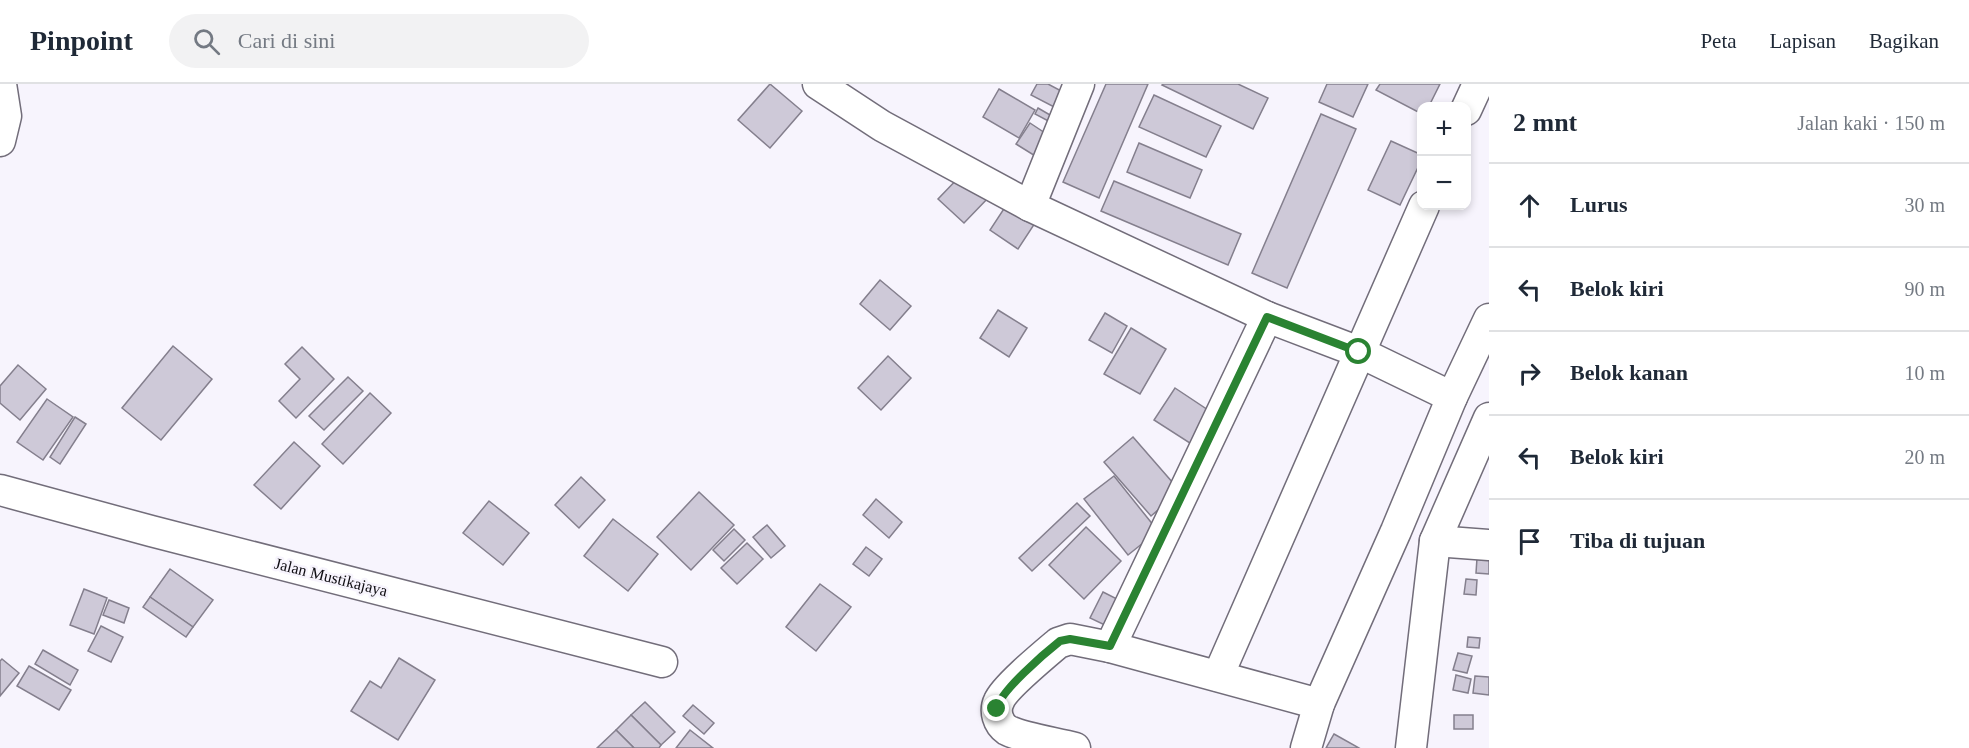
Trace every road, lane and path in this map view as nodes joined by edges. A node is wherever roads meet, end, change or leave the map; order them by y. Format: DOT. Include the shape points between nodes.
graph roads {
  1 [pos="1,84"];
  2 [pos="818,84"];
  3 [pos="1079,84"];
  4 [pos="1478,84"];
  5 [pos="1470,102"];
  6 [pos="0,141"];
  7 [pos="1030,206"];
  8 [pos="1422,210"];
  9 [pos="1267,317"];
  10 [pos="1489,319"];
  11 [pos="1359,352"];
  12 [pos="1452,397"];
  13 [pos="1489,418"];
  14 [pos="0,490"];
  15 [pos="1435,541"];
  16 [pos="1489,545"];
  17 [pos="1110,646"];
  18 [pos="662,662"];
  19 [pos="1218,676"];
  20 [pos="1320,704"];
  21 [pos="1075,748"];
  22 [pos="1306,748"];
  23 [pos="1411,748"];
  1 -- 6 [label="street" via="6,116"];
  2 -- 7 [label="street" via="882,126"];
  3 -- 7 [label="street"];
  4 -- 5 [label="street"];
  7 -- 9 [label="street"];
  8 -- 11 [label="street"];
  9 -- 11 [label="street"];
  9 -- 17 [label="street"];
  10 -- 12 [label="street"];
  11 -- 12 [label="street"];
  11 -- 19 [label="street"];
  12 -- 20 [label="street"];
  13 -- 15 [label="street"];
  14 -- 18 [label="street, Jalan Mustikajaya"];
  15 -- 16 [label="street"];
  15 -- 23 [label="street"];
  17 -- 19 [label="street"];
  17 -- 21 [label="street" via="1060,641 1004,693 998,704 999,721 1006,729"];
  19 -- 20 [label="street"];
  20 -- 22 [label="street"];
}
